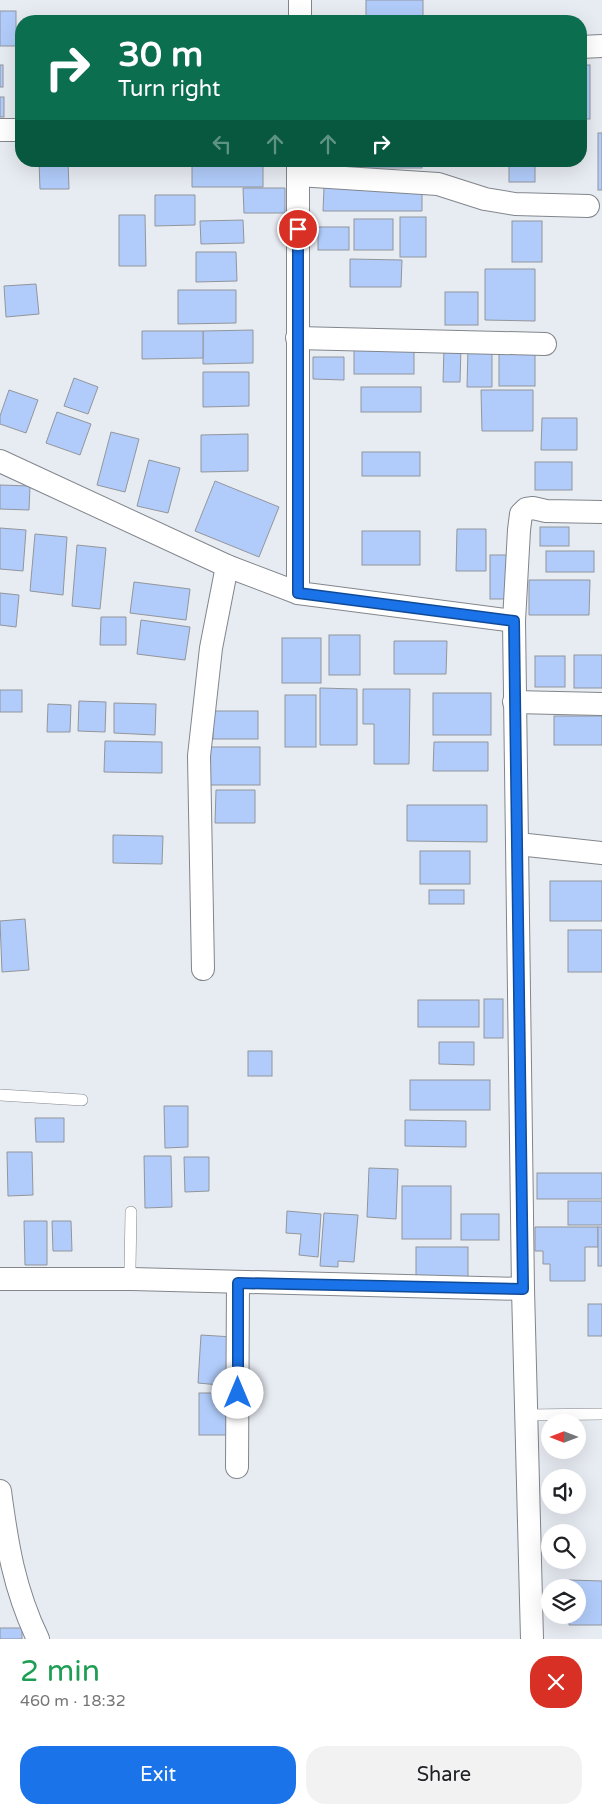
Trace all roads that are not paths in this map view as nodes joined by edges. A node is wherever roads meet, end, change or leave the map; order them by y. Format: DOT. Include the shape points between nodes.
graph roads {
  1 [pos="300,0"];
  2 [pos="300,15"];
  3 [pos="602,46"];
  4 [pos="587,47"];
  5 [pos="0,130"];
  6 [pos="15,130"];
  7 [pos="298,168"];
  8 [pos="588,206"];
  9 [pos="297,338"];
  10 [pos="545,344"];
  11 [pos="0,461"];
  12 [pos="602,512"];
  13 [pos="226,566"];
  14 [pos="298,593"];
  15 [pos="514,621"];
  16 [pos="514,702"];
  17 [pos="602,704"];
  18 [pos="518,844"];
  19 [pos="602,853"];
  20 [pos="203,969"];
  21 [pos="0,1095"];
  22 [pos="82,1100"];
  23 [pos="131,1212"];
  24 [pos="3,1279"];
  25 [pos="132,1279"];
  26 [pos="238,1283"];
  27 [pos="523,1289"];
  28 [pos="602,1414"];
  29 [pos="527,1415"];
  30 [pos="237,1466"];
  31 [pos="0,1490"];
  32 [pos="3,1529"];
  33 [pos="38,1639"];
  34 [pos="532,1639"];
  1 -- 2 [label="street"];
  3 -- 4 [label="street"];
  5 -- 6 [label="street"];
  7 -- 8 [label="street" via="438,184 485,199 515,204"];
  7 -- 9 [label="street"];
  9 -- 10 [label="street"];
  9 -- 14 [label="street"];
  11 -- 13 [label="street"];
  12 -- 15 [label="street" via="532,508 521,514"];
  13 -- 14 [label="street"];
  13 -- 20 [label="street" via="211,648 199,756"];
  14 -- 15 [label="street"];
  15 -- 16 [label="street"];
  16 -- 17 [label="street"];
  16 -- 18 [label="street"];
  18 -- 19 [label="street"];
  18 -- 27 [label="street"];
  21 -- 22 [label="lane"];
  23 -- 25 [label="lane"];
  24 -- 25 [label="street"];
  25 -- 26 [label="street"];
  26 -- 27 [label="street"];
  26 -- 30 [label="street"];
  27 -- 29 [label="street"];
  28 -- 29 [label="lane"];
  29 -- 34 [label="street"];
  31 -- 32 [label="street"];
  32 -- 33 [label="street" via="25,1611"];
}
